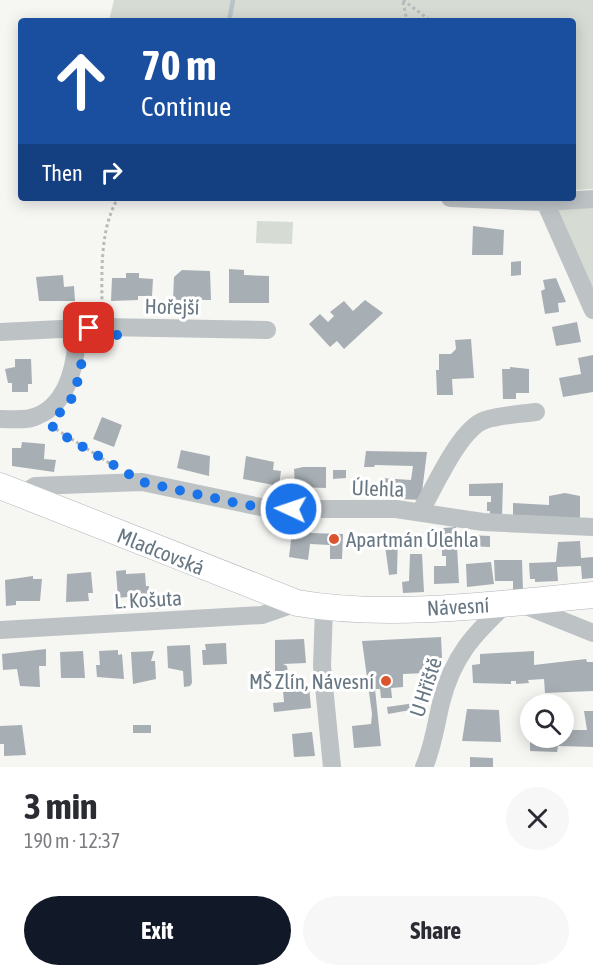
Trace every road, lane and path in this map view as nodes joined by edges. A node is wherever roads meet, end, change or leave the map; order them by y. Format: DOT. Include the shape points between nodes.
graph roads {
  1 [pos="403,0"];
  2 [pos="406,18"];
  3 [pos="427,18"];
  4 [pos="593,199"];
  5 [pos="576,200"];
  6 [pos="116,201"];
  7 [pos="521,201"];
  8 [pos="561,201"];
  9 [pos="545,202"];
  10 [pos="593,310"];
  11 [pos="117,327"];
  12 [pos="76,328"];
  13 [pos="267,330"];
  14 [pos="0,333"];
  15 [pos="536,412"];
  16 [pos="53,418"];
  17 [pos="0,419"];
  18 [pos="142,482"];
  19 [pos="11,490"];
  20 [pos="420,512"];
  21 [pos="593,527"];
  22 [pos="593,595"];
  23 [pos="512,602"];
  24 [pos="297,603"];
  25 [pos="324,608"];
  26 [pos="0,630"];
  27 [pos="593,633"];
  28 [pos="332,767"];
  29 [pos="424,767"];
  1 -- 2 [label="path"];
  1 -- 3 [label="path"];
  4 -- 5 [label="street"];
  6 -- 11 [label="path" via="103,254 102,318 118,318"];
  7 -- 9 [label="street"];
  8 -- 9 [label="street"];
  9 -- 10 [label="street"];
  11 -- 12 [label="street, Hořejší"];
  11 -- 13 [label="street, Hořejší"];
  12 -- 14 [label="street, Hořejší"];
  12 -- 17 [label="street" via="68,381 51,408 35,417"];
  15 -- 20 [label="street" via="484,420 476,425 462,440"];
  16 -- 18 [label="path" via="51,425 58,432"];
  18 -- 19 [label="street, Úlehla" via="43,485"];
  18 -- 20 [label="street, Úlehla" via="270,509"];
  19 -- 24 [label="street, Mladcovská"];
  20 -- 21 [label="street, Úlehla" via="483,522"];
  22 -- 23 [label="street, Návesní"];
  23 -- 25 [label="street, Návesní" via="376,610"];
  23 -- 27 [label="street"];
  23 -- 29 [label="street, U Hřiště" via="472,636 459,655 449,676"];
  24 -- 25 [label="street, Mladcovská"];
  24 -- 26 [label="street, L. Košuta" via="275,613 249,616"];
  25 -- 28 [label="street" via="322,666"];
}
